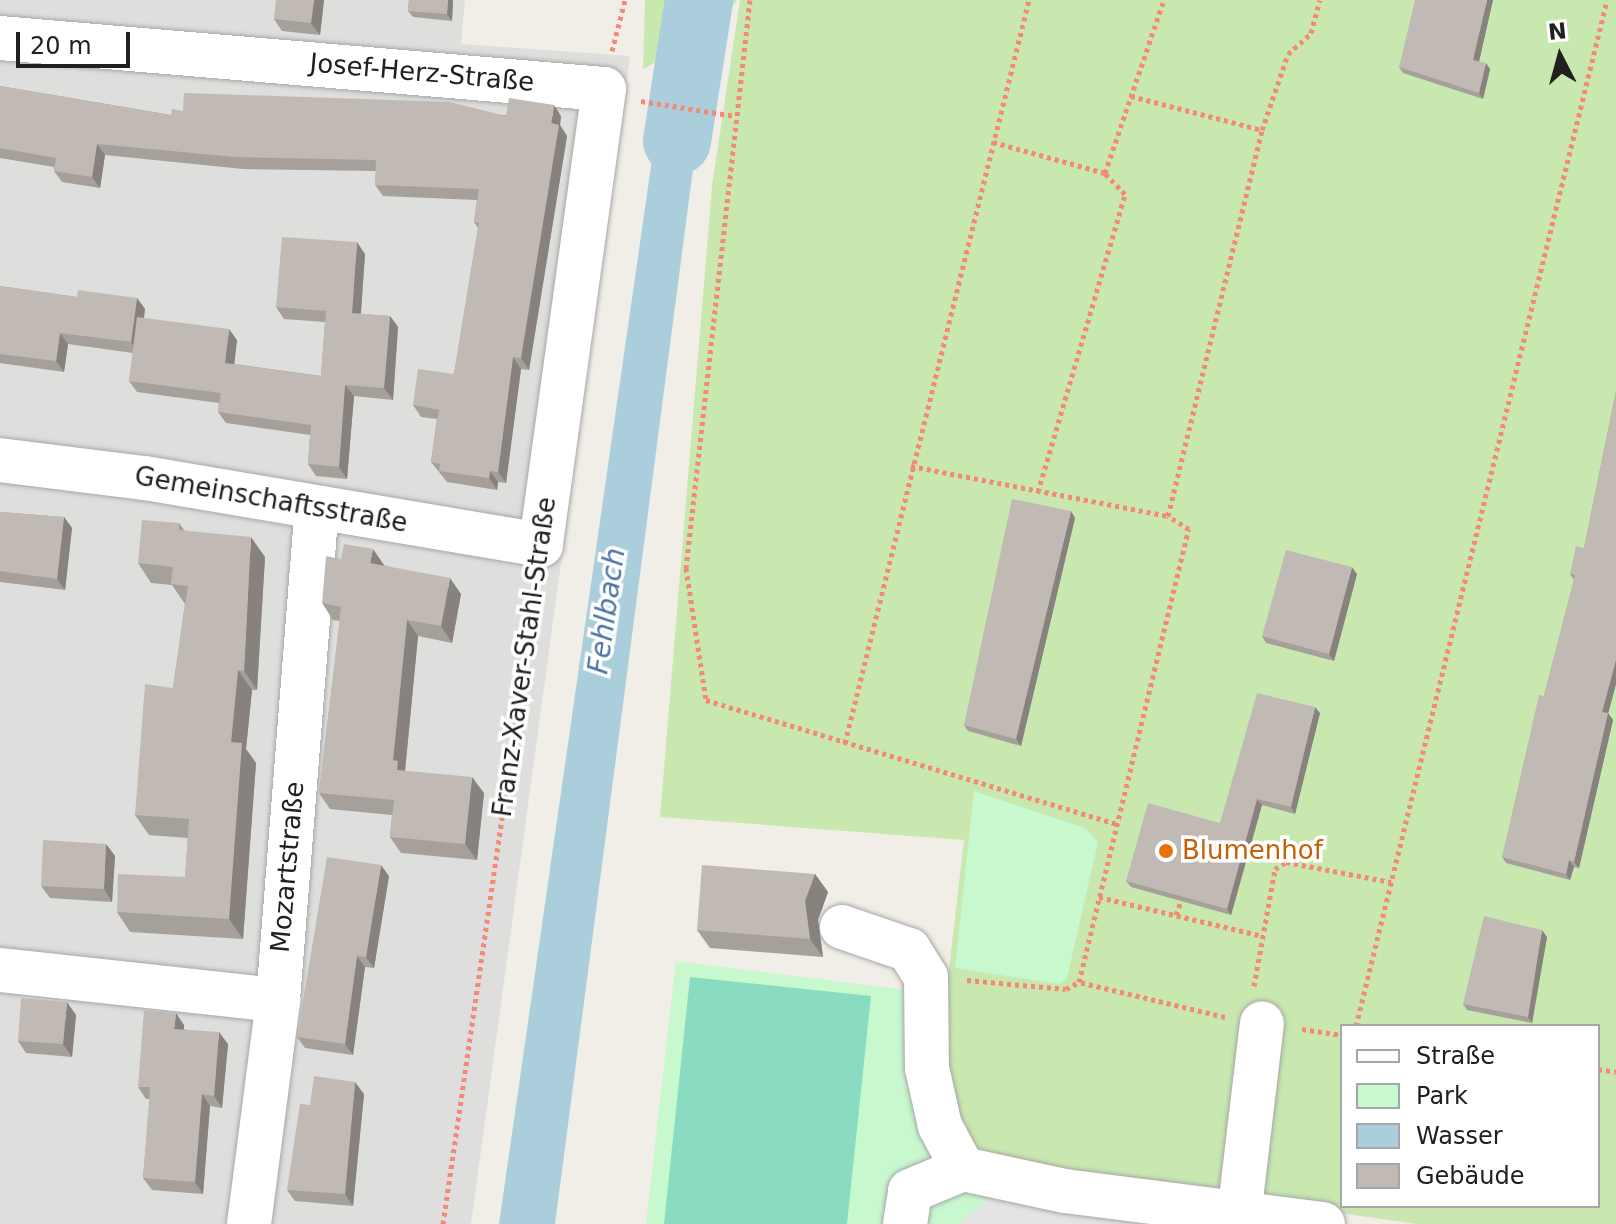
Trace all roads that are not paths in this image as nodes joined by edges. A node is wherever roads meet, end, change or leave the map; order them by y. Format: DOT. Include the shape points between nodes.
graph roads {
  1 [pos="0,38"];
  2 [pos="621,95"];
  3 [pos="0,460"];
  4 [pos="317,509"];
  5 [pos="541,545"];
  6 [pos="842,927"];
  7 [pos="0,970"];
  8 [pos="278,1000"];
  9 [pos="1256,1023"];
  10 [pos="963,1169"];
  11 [pos="1239,1218"];
  12 [pos="249,1224"];
  13 [pos="905,1224"];
  14 [pos="1323,1224"];
  1 -- 2 [label="street, Josef-Herz-Straße"];
  2 -- 5 [label="street, Franz-Xaver-Stahl-Straße"];
  3 -- 4 [label="street, Gemeinschaftsstraße"];
  4 -- 5 [label="street, Gemeinschaftsstraße"];
  4 -- 8 [label="street, Mozartstraße"];
  6 -- 10 [label="street" via="909,950 926,977 927,1068 940,1126"];
  7 -- 8 [label="street"];
  8 -- 12 [label="street, Mozartstraße"];
  9 -- 11 [label="street"];
  10 -- 11 [label="street"];
  10 -- 13 [label="street" via="910,1191"];
  11 -- 14 [label="street"];
}
